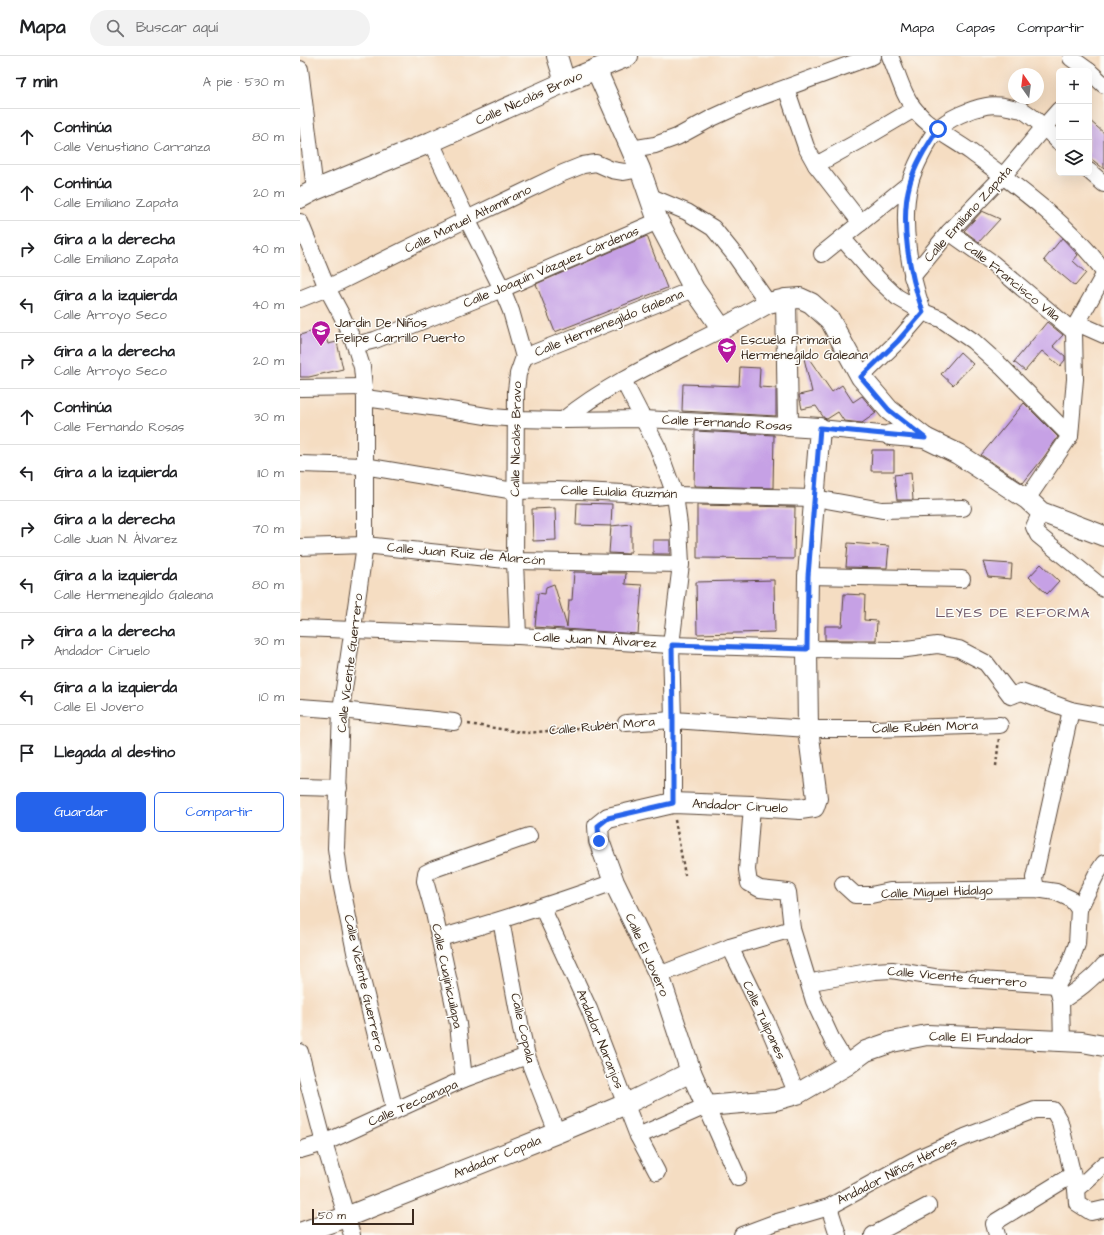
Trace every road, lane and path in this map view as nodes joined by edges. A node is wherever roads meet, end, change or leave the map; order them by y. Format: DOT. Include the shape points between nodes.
graph roads {
  1 [pos="558,56"];
  2 [pos="626,56"];
  3 [pos="870,56"];
  4 [pos="890,56"];
  5 [pos="1071,58"];
  6 [pos="300,69"];
  7 [pos="596,69"];
  8 [pos="1093,76"];
  9 [pos="565,82"];
  10 [pos="786,88"];
  11 [pos="914,109"];
  12 [pos="1056,113"];
  13 [pos="1044,127"];
  14 [pos="938,129"];
  15 [pos="1057,140"];
  16 [pos="431,142"];
  17 [pos="631,149"];
  18 [pos="816,165"];
  19 [pos="640,169"];
  20 [pos="1092,174"];
  21 [pos="1003,176"];
  22 [pos="910,183"];
  23 [pos="1104,184"];
  24 [pos="307,194"];
  25 [pos="649,196"];
  26 [pos="467,219"];
  27 [pos="658,221"];
  28 [pos="300,222"];
  29 [pos="861,223"];
  30 [pos="949,232"];
  31 [pos="842,238"];
  32 [pos="822,254"];
  33 [pos="1104,271"];
  34 [pos="1104,275"];
  35 [pos="912,276"];
  36 [pos="327,288"];
  37 [pos="502,289"];
  38 [pos="694,289"];
  39 [pos="300,299"];
  40 [pos="777,301"];
  41 [pos="923,312"];
  42 [pos="1076,327"];
  43 [pos="722,330"];
  44 [pos="1104,336"];
  45 [pos="355,345"];
  46 [pos="524,357"];
  47 [pos="861,377"];
  48 [pos="623,380"];
  49 [pos="300,388"];
  50 [pos="364,393"];
  51 [pos="644,419"];
  52 [pos="517,420"];
  53 [pos="563,420"];
  54 [pos="788,426"];
  55 [pos="820,428"];
  56 [pos="890,435"];
  57 [pos="1070,436"];
  58 [pos="925,438"];
  59 [pos="300,464"];
  60 [pos="364,466"];
  61 [pos="515,491"];
  62 [pos="675,495"];
  63 [pos="815,498"];
  64 [pos="1034,505"];
  65 [pos="963,508"];
  66 [pos="1102,532"];
  67 [pos="365,545"];
  68 [pos="300,547"];
  69 [pos="515,561"];
  70 [pos="681,564"];
  71 [pos="808,576"];
  72 [pos="962,579"];
  73 [pos="1104,589"];
  74 [pos="300,628"];
  75 [pos="353,630"];
  76 [pos="518,636"];
  77 [pos="672,645"];
  78 [pos="807,649"];
  79 [pos="300,707"];
  80 [pos="342,710"];
  81 [pos="1071,710"];
  82 [pos="1104,716"];
  83 [pos="673,720"];
  84 [pos="454,722"];
  85 [pos="626,723"];
  86 [pos="1000,725"];
  87 [pos="808,729"];
  88 [pos="300,787"];
  89 [pos="339,788"];
  90 [pos="673,803"];
  91 [pos="752,806"];
  92 [pos="598,826"];
  93 [pos="529,836"];
  94 [pos="1104,864"];
  95 [pos="685,875"];
  96 [pos="614,882"];
  97 [pos="843,884"];
  98 [pos="1036,889"];
  99 [pos="542,907"];
  100 [pos="1079,909"];
  101 [pos="501,920"];
  102 [pos="792,929"];
  103 [pos="440,938"];
  104 [pos="730,947"];
  105 [pos="1104,965"];
  106 [pos="659,975"];
  107 [pos="809,984"];
  108 [pos="1057,985"];
  109 [pos="1061,1001"];
  110 [pos="1062,1042"];
  111 [pos="1104,1046"];
  112 [pos="300,1052"];
  113 [pos="527,1056"];
  114 [pos="847,1065"];
  115 [pos="691,1072"];
  116 [pos="464,1079"];
  117 [pos="797,1094"];
  118 [pos="626,1104"];
  119 [pos="706,1106"];
  120 [pos="395,1111"];
  121 [pos="557,1133"];
  122 [pos="638,1136"];
  123 [pos="324,1143"];
  124 [pos="300,1150"];
  125 [pos="1104,1164"];
  126 [pos="657,1172"];
  127 [pos="738,1178"];
  128 [pos="1074,1182"];
  129 [pos="928,1206"];
  130 [pos="829,1207"];
  131 [pos="1104,1209"];
  132 [pos="349,1226"];
  133 [pos="777,1229"];
  134 [pos="300,1233"];
  135 [pos="742,1235"];
  136 [pos="838,1235"];
  137 [pos="873,1235"];
  138 [pos="997,1235"];
  1 -- 9 [label="street"];
  2 -- 7 [label="street, Calle Nicolás Bravo"];
  3 -- 10 [label="street"];
  4 -- 11 [label="street" via="904,92"];
  5 -- 8 [label="street"];
  6 -- 24 [label="street"];
  7 -- 9 [label="street, Calle Nicolás Bravo"];
  7 -- 17 [label="street, Calle Hermenegildo Galeana"];
  9 -- 16 [label="street, Calle Nicolás Bravo"];
  10 -- 17 [label="street" via="747,102 678,137 655,145"];
  10 -- 18 [label="street" via="806,147"];
  11 -- 14 [label="street" via="925,121"];
  11 -- 18 [label="street"];
  12 -- 13 [label="street, Calle Emiliano Zapata"];
  13 -- 14 [label="street" via="1021,110 1000,105 986,106 961,114"];
  13 -- 15 [label="street"];
  13 -- 21 [label="street, Calle Emiliano Zapata"];
  14 -- 21 [label="street"];
  14 -- 22 [label="street" via="921,156"];
  16 -- 24 [label="street, Calle Nicolás Bravo"];
  16 -- 26 [label="street"];
  17 -- 19 [label="street, Calle Hermenegildo Galeana"];
  18 -- 29 [label="street"];
  19 -- 25 [label="street, Calle Hermenegildo Galeana"];
  19 -- 26 [label="street, Calle Manuel Altamirano" via="624,172 596,163 583,165"];
  20 -- 23 [label="street"];
  21 -- 30 [label="street, Calle Emiliano Zapata"];
  21 -- 33 [label="street" via="1044,208 1074,236"];
  22 -- 29 [label="street"];
  22 -- 35 [label="street" via="906,208"];
  25 -- 27 [label="street, Calle Hermenegildo Galeana"];
  25 -- 40 [label="street" via="687,212 714,228"];
  26 -- 36 [label="street, Calle Manuel Altamirano"];
  26 -- 37 [label="street"];
  27 -- 37 [label="street, Calle Joaquín Vázquez Cárdenas"];
  27 -- 38 [label="street, Calle Hermenegildo Galeana"];
  28 -- 36 [label="street, Calle Vicente Guerrero"];
  29 -- 31 [label="street"];
  30 -- 35 [label="street, Calle Emiliano Zapata"];
  30 -- 42 [label="street, Calle Francisco Villa"];
  31 -- 32 [label="street"];
  31 -- 41 [label="street" via="897,297"];
  34 -- 42 [label="street"];
  35 -- 41 [label="street"];
  36 -- 39 [label="street, Calle Manuel Altamirano"];
  36 -- 45 [label="street, Calle Vicente Guerrero"];
  37 -- 45 [label="street, Calle Joaquín Vázquez Cárdenas" via="375,340"];
  37 -- 46 [label="street"];
  38 -- 43 [label="street, Calle Hermenegildo Galeana"];
  38 -- 46 [label="street, Calle Hermenegildo Galeana"];
  40 -- 43 [label="street"];
  40 -- 47 [label="street" via="800,298 811,303 830,320"];
  40 -- 54 [label="street"];
  41 -- 47 [label="street"];
  41 -- 57 [label="street" via="941,319 973,340"];
  42 -- 44 [label="street, Calle Francisco Villa"];
  42 -- 57 [label="street"];
  43 -- 48 [label="street"];
  45 -- 50 [label="street, Calle Vicente Guerrero" via="362,367"];
  46 -- 52 [label="street, Calle Nicolás Bravo" via="516,391"];
  47 -- 58 [label="street" via="889,410"];
  48 -- 51 [label="street"];
  48 -- 53 [label="street" via="580,406"];
  49 -- 50 [label="street, Calle Fernando Rosas"];
  50 -- 52 [label="street, Calle Fernando Rosas"];
  50 -- 60 [label="street, Calle Vicente Guerrero"];
  51 -- 53 [label="street, Calle Fernando Rosas"];
  51 -- 54 [label="street, Calle Fernando Rosas"];
  51 -- 62 [label="street" via="658,448"];
  52 -- 53 [label="street, Calle Fernando Rosas"];
  52 -- 61 [label="street, Calle Nicolás Bravo"];
  54 -- 55 [label="street, Calle Fernando Rosas"];
  55 -- 56 [label="street, Calle Fernando Rosas"];
  55 -- 63 [label="street"];
  56 -- 58 [label="street"];
  57 -- 64 [label="street"];
  58 -- 64 [label="street" via="958,454"];
  59 -- 60 [label="street, Calle Eulalia Guzmán"];
  60 -- 61 [label="street, Calle Eulalia Guzmán"];
  60 -- 67 [label="street, Calle Vicente Guerrero"];
  61 -- 62 [label="street, Calle Eulalia Guzmán" via="557,490 654,497"];
  61 -- 69 [label="street, Calle Nicolás Bravo"];
  62 -- 63 [label="street, Calle Eulalia Guzmán"];
  62 -- 70 [label="street"];
  63 -- 65 [label="street, Calle Eulalia Guzmán" via="882,510"];
  63 -- 71 [label="street"];
  64 -- 66 [label="street"];
  64 -- 73 [label="street" via="1034,527 1038,535"];
  67 -- 68 [label="street, Calle Juan Ruiz de Alarcón"];
  67 -- 69 [label="street, Calle Juan Ruiz de Alarcón"];
  67 -- 75 [label="street, Calle Vicente Guerrero"];
  69 -- 70 [label="street, Calle Juan Ruiz de Alarcón"];
  69 -- 76 [label="street, Calle Nicolás Bravo"];
  70 -- 77 [label="street"];
  71 -- 72 [label="street"];
  71 -- 78 [label="street"];
  74 -- 75 [label="street, Calle Juan N. Álvarez"];
  75 -- 76 [label="street, Calle Juan N. Álvarez"];
  75 -- 80 [label="street, Calle Vicente Guerrero"];
  76 -- 77 [label="street, Calle Juan N. Álvarez"];
  77 -- 78 [label="street, Calle Juan N. Álvarez"];
  77 -- 83 [label="street"];
  78 -- 81 [label="street, Calle Juan N. Álvarez" via="899,650 937,645 959,648 986,663 1011,696 1021,692"];
  78 -- 87 [label="street"];
  79 -- 80 [label="street"];
  80 -- 84 [label="street"];
  80 -- 89 [label="street, Calle Vicente Guerrero"];
  81 -- 82 [label="street, Calle Juan N. Álvarez"];
  81 -- 98 [label="street" via="1034,878"];
  83 -- 85 [label="street, Calle Rubén Mora"];
  83 -- 87 [label="street, Calle Rubén Mora"];
  83 -- 90 [label="street"];
  84 -- 85 [label="path, Calle Rubén Mora" via="527,733"];
  86 -- 87 [label="street, Calle Rubén Mora"];
  87 -- 91 [label="street, Andador Ciruelo" via="817,798 814,807 800,809"];
  88 -- 89 [label="street"];
  89 -- 120 [label="street, Calle Vicente Guerrero" via="336,848 340,878 355,952"];
  90 -- 91 [label="street, Andador Ciruelo"];
  90 -- 92 [label="street, Andador Ciruelo" via="608,818"];
  90 -- 95 [label="path"];
  91 -- 102 [label="street" via="748,882 760,889 788,892"];
  92 -- 96 [label="street, Calle El Jovero" via="599,841"];
  93 -- 103 [label="street, Calle Cuajinicuilapa" via="426,873 424,881"];
  94 -- 100 [label="street"];
  96 -- 99 [label="street"];
  96 -- 106 [label="street, Calle El Jovero"];
  97 -- 98 [label="street, Calle Miguel Hidalgo" via="856,895 890,891"];
  98 -- 100 [label="street, Calle Miguel Hidalgo" via="1066,896"];
  99 -- 101 [label="street"];
  99 -- 118 [label="street, Andador Naranjos" via="589,1010"];
  100 -- 108 [label="street" via="1077,944 1068,968"];
  101 -- 103 [label="street"];
  101 -- 113 [label="street, Calle Copala"];
  102 -- 104 [label="street"];
  102 -- 107 [label="street"];
  103 -- 116 [label="street, Calle Cuajinicuilapa" via="458,1024"];
  104 -- 106 [label="street"];
  104 -- 117 [label="street, Calle Tulipanes" via="766,1021"];
  105 -- 109 [label="street" via="1098,973"];
  106 -- 115 [label="street, Calle El Jovero"];
  107 -- 108 [label="street, Calle Vicente Guerrero" via="874,970 892,970 934,977"];
  107 -- 114 [label="street" via="833,1042"];
  108 -- 109 [label="street"];
  109 -- 110 [label="street"];
  110 -- 111 [label="street, Calle El Fundador"];
  110 -- 114 [label="street, Calle El Fundador" via="927,1035 892,1042 866,1051"];
  112 -- 123 [label="street"];
  113 -- 116 [label="street, Calle Tecoanapa"];
  113 -- 121 [label="street, Calle Copala"];
  114 -- 117 [label="street, Calle El Fundador"];
  115 -- 118 [label="street, Andador Copala"];
  115 -- 119 [label="street, Calle El Jovero"];
  116 -- 120 [label="street, Calle Tecoanapa"];
  117 -- 119 [label="street, Calle El Fundador" via="776,1100"];
  118 -- 121 [label="street, Andador Copala"];
  118 -- 122 [label="street, Andador Naranjos"];
  119 -- 122 [label="street"];
  119 -- 127 [label="street"];
  120 -- 123 [label="street, Calle Tecoanapa"];
  121 -- 132 [label="street, Andador Copala"];
  122 -- 126 [label="street, Andador Naranjos"];
  123 -- 124 [label="street, Calle Tecoanapa"];
  123 -- 132 [label="street"];
  125 -- 128 [label="street" via="1086,1182"];
  128 -- 130 [label="street, Andador Niños Héroes" via="1060,1122 1053,1110 1035,1110 965,1136 918,1158"];
  128 -- 131 [label="street" via="1077,1203 1091,1212"];
  128 -- 138 [label="street" via="997,1221 994,1224"];
  129 -- 137 [label="street"];
  130 -- 133 [label="street, Andador Niños Héroes"];
  130 -- 136 [label="street"];
  132 -- 134 [label="street, Andador Copala"];
  133 -- 135 [label="street, Andador Niños Héroes"];
}
